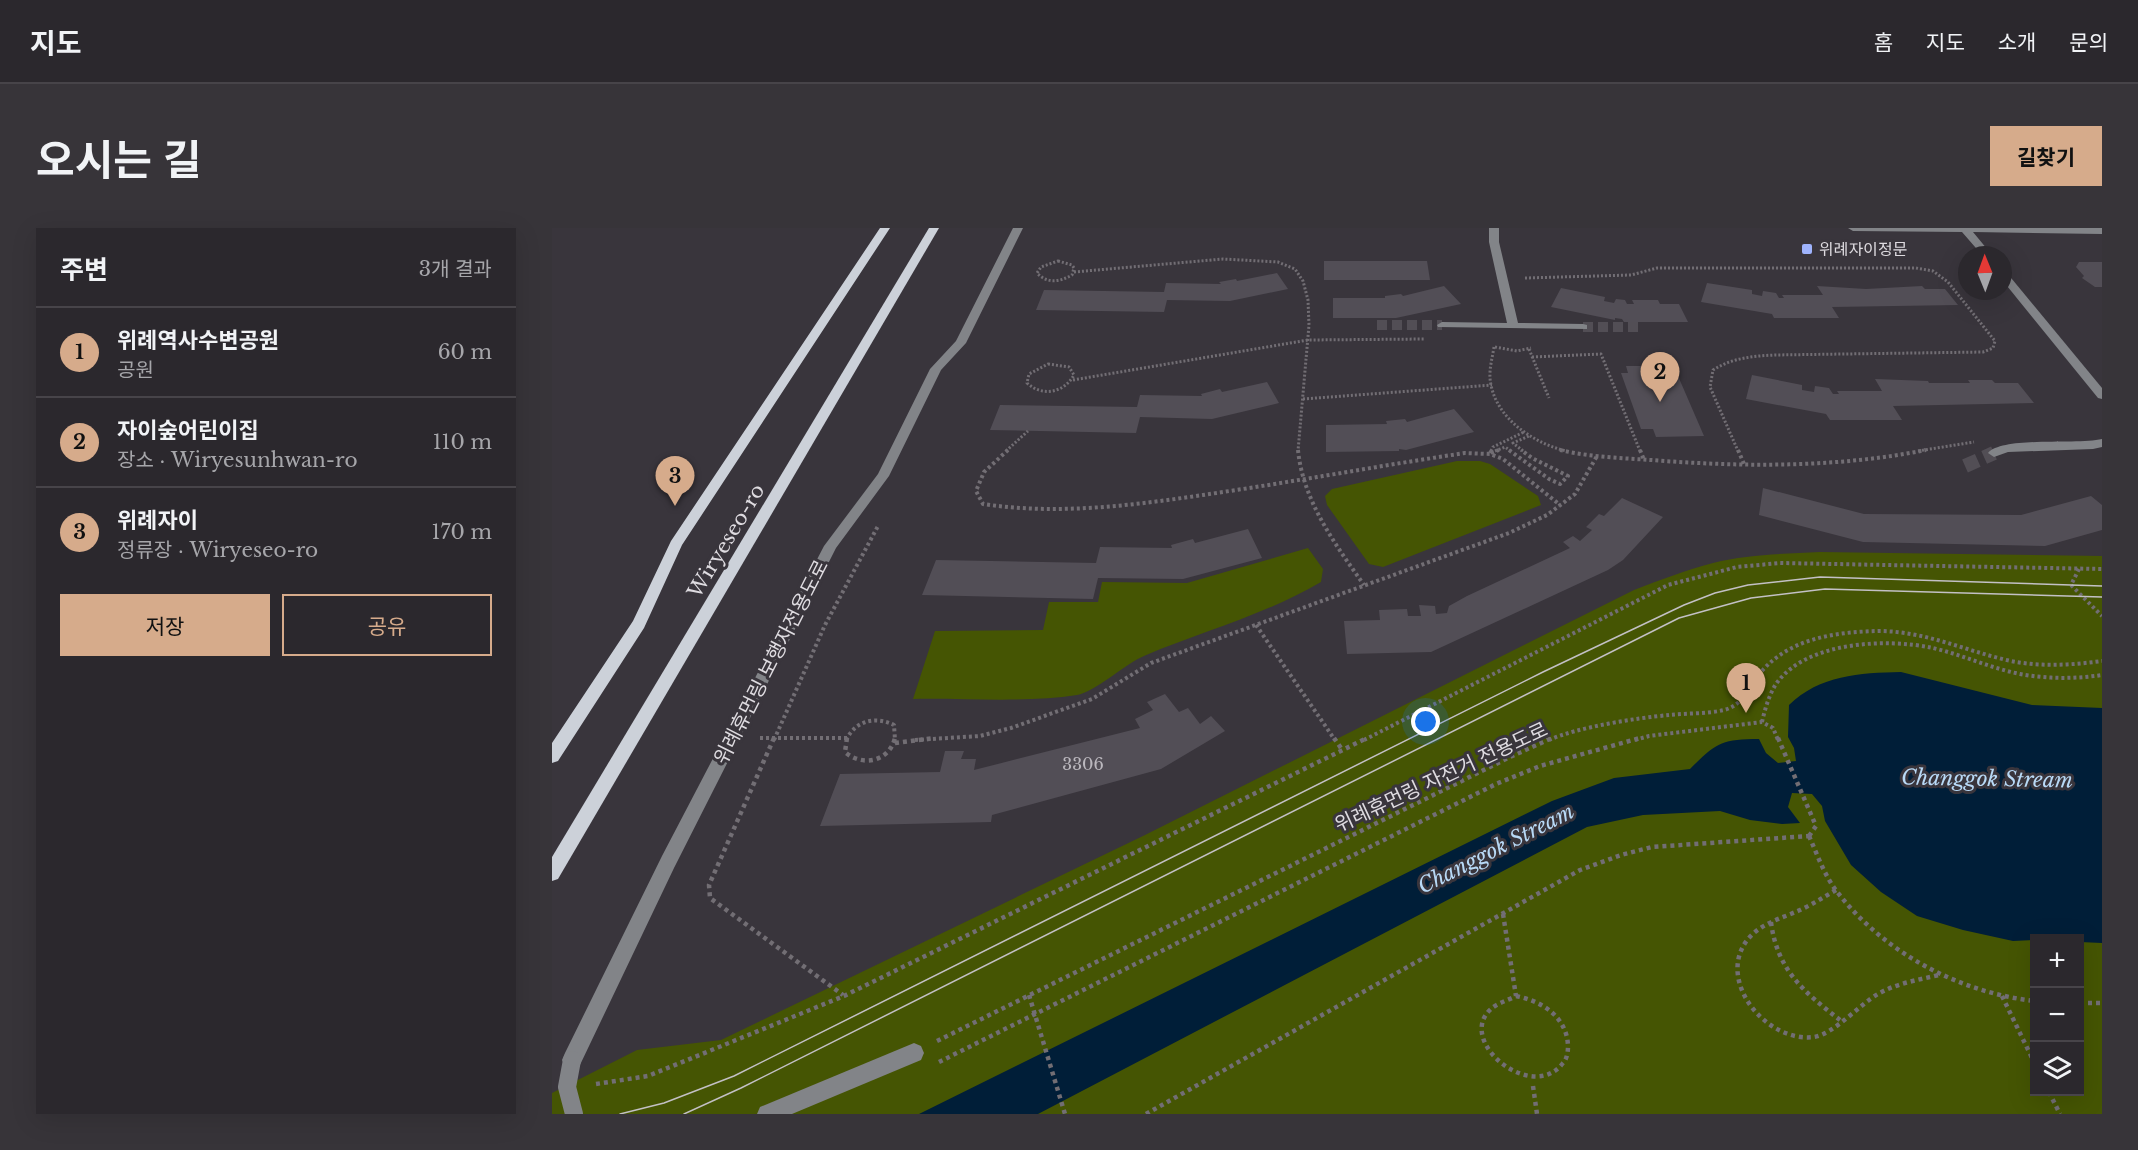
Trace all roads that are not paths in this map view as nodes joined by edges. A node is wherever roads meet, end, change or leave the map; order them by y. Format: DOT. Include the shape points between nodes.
graph roads {
  1 [pos="885,228"];
  2 [pos="934,228"];
  3 [pos="1494,228"];
  4 [pos="1853,228"];
  5 [pos="1965,229"];
  6 [pos="2102,231"];
  7 [pos="1016,233"];
  8 [pos="1979,246"];
  9 [pos="2012,286"];
  10 [pos="1442,325"];
  11 [pos="1514,326"];
  12 [pos="1582,327"];
  13 [pos="2102,395"];
  14 [pos="2102,443"];
  15 [pos="1994,453"];
  16 [pos="552,756"];
  17 [pos="552,873"];
  18 [pos="914,1053"];
  19 [pos="574,1114"];
  20 [pos="767,1114"];
  1 -- 16 [label="main road, Wiryeseo-ro" via="676,544 639,624"];
  2 -- 17 [label="main road, Wiryeseo-ro"];
  3 -- 11 [label="street"];
  4 -- 5 [label="street"];
  5 -- 6 [label="street"];
  5 -- 8 [label="street"];
  7 -- 19 [label="street, 위례휴먼링 보행자전용도로, bridge" via="961,343 936,369 884,476 831,546 645,911 572,1060 566,1078 567,1100"];
  9 -- 13 [label="street"];
  10 -- 11 [label="street"];
  11 -- 12 [label="street"];
  14 -- 15 [label="street" via="2007,448"];
  18 -- 20 [label="street"];
}
